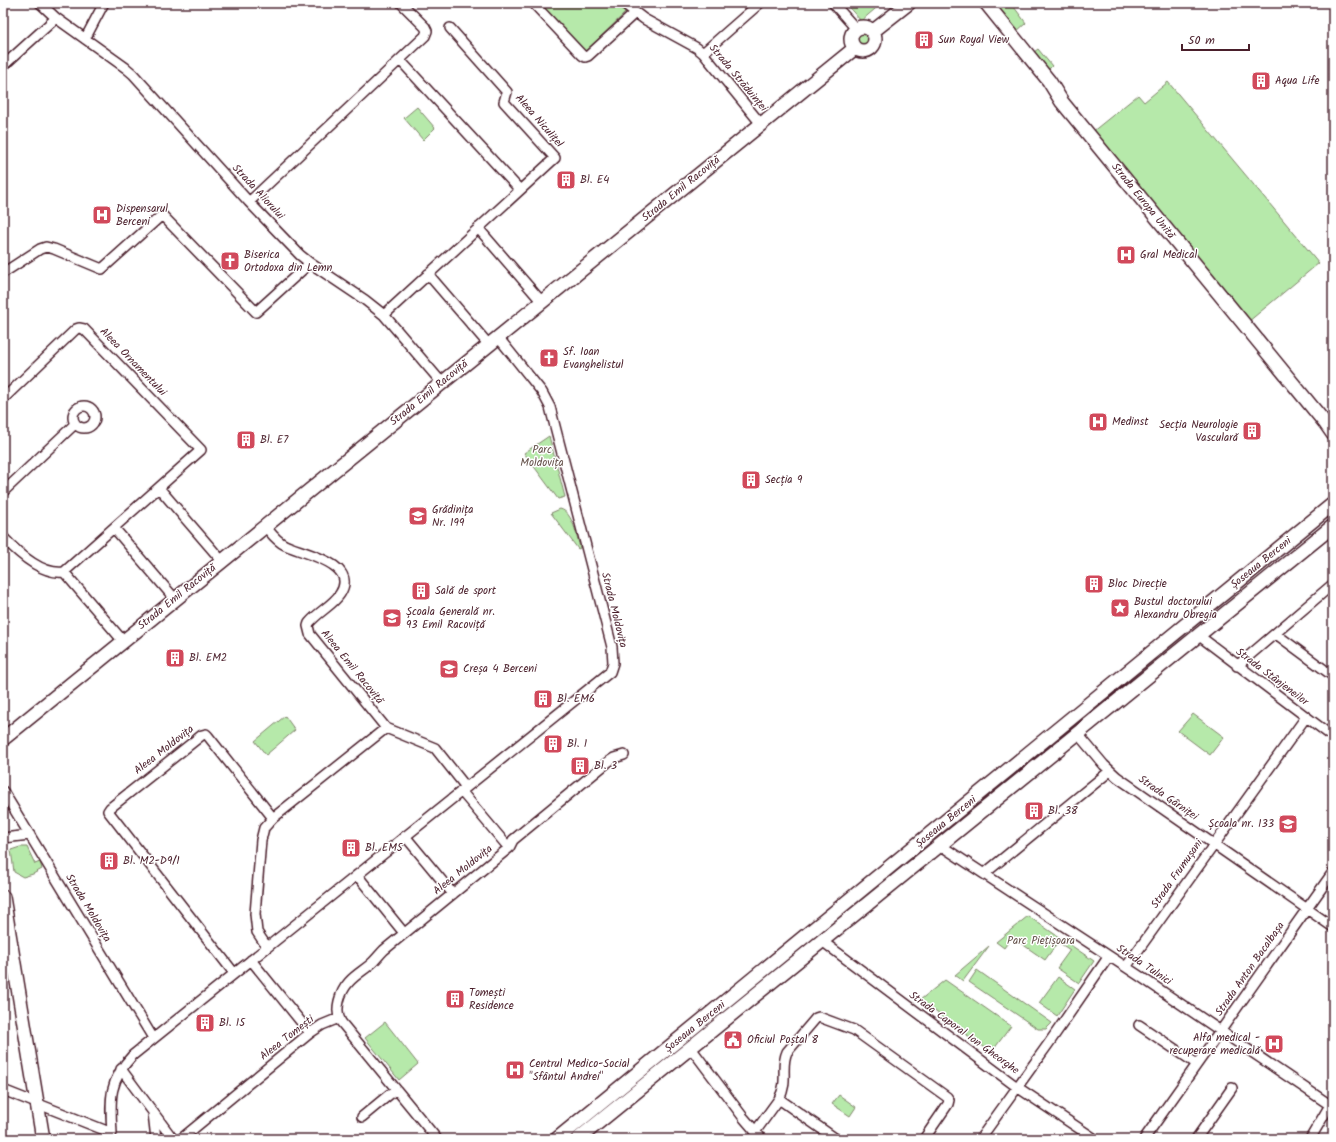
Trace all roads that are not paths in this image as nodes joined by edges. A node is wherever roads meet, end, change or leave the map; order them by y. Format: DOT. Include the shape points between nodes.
graph roads {
  1 [pos="40,3"];
  2 [pos="104,3"];
  3 [pos="401,3"];
  4 [pos="533,3"];
  5 [pos="623,3"];
  6 [pos="760,3"];
  7 [pos="833,3"];
  8 [pos="909,3"];
  9 [pos="986,3"];
  10 [pos="635,13"];
  11 [pos="56,18"];
  12 [pos="450,28"];
  13 [pos="857,30"];
  14 [pos="872,32"];
  15 [pos="85,39"];
  16 [pos="855,48"];
  17 [pos="703,53"];
  18 [pos="400,60"];
  19 [pos="3,66"];
  20 [pos="761,124"];
  21 [pos="520,190"];
  22 [pos="250,202"];
  23 [pos="478,228"];
  24 [pos="310,263"];
  25 [pos="3,273"];
  26 [pos="428,274"];
  27 [pos="542,302"];
  28 [pos="384,315"];
  29 [pos="493,341"];
  30 [pos="442,383"];
  31 [pos="3,400"];
  32 [pos="75,424"];
  33 [pos="1333,434"];
  34 [pos="159,488"];
  35 [pos="3,492"];
  36 [pos="1333,504"];
  37 [pos="265,526"];
  38 [pos="1333,526"];
  39 [pos="114,528"];
  40 [pos="3,537"];
  41 [pos="222,561"];
  42 [pos="64,572"];
  43 [pos="1333,584"];
  44 [pos="176,598"];
  45 [pos="1276,634"];
  46 [pos="1198,635"];
  47 [pos="122,642"];
  48 [pos="1155,649"];
  49 [pos="1165,662"];
  50 [pos="1237,666"];
  51 [pos="1333,676"];
  52 [pos="1306,717"];
  53 [pos="386,728"];
  54 [pos="1077,733"];
  55 [pos="1333,737"];
  56 [pos="3,739"];
  57 [pos="1031,752"];
  58 [pos="624,755"];
  59 [pos="1040,763"];
  60 [pos="1110,771"];
  61 [pos="464,789"];
  62 [pos="3,791"];
  63 [pos="273,818"];
  64 [pos="30,835"];
  65 [pos="405,836"];
  66 [pos="3,838"];
  67 [pos="1213,844"];
  68 [pos="940,845"];
  69 [pos="508,848"];
  70 [pos="1333,872"];
  71 [pos="984,874"];
  72 [pos="357,875"];
  73 [pos="453,894"];
  74 [pos="3,897"];
  75 [pos="1307,909"];
  76 [pos="1333,927"];
  77 [pos="404,933"];
  78 [pos="822,941"];
  79 [pos="267,947"];
  80 [pos="1109,956"];
  81 [pos="251,960"];
  82 [pos="1126,967"];
  83 [pos="234,973"];
  84 [pos="754,978"];
  85 [pos="763,988"];
  86 [pos="339,1018"];
  87 [pos="1139,1025"];
  88 [pos="1220,1032"];
  89 [pos="310,1033"];
  90 [pos="153,1038"];
  91 [pos="691,1048"];
  92 [pos="1197,1064"];
  93 [pos="121,1069"];
  94 [pos="1017,1087"];
  95 [pos="1232,1088"];
  96 [pos="396,1089"];
  97 [pos="3,1090"];
  98 [pos="779,1099"];
  99 [pos="37,1103"];
  100 [pos="1332,1106"];
  101 [pos="152,1112"];
  102 [pos="362,1117"];
  103 [pos="755,1132"];
  104 [pos="926,1138"];
  105 [pos="43,1139"];
  106 [pos="156,1139"];
  107 [pos="173,1139"];
  108 [pos="181,1139"];
  109 [pos="437,1139"];
  110 [pos="557,1139"];
  111 [pos="578,1139"];
  112 [pos="762,1139"];
  113 [pos="836,1139"];
  114 [pos="980,1139"];
  115 [pos="1095,1139"];
  116 [pos="1144,1139"];
  117 [pos="1196,1139"];
  118 [pos="1310,1139"];
  1 -- 11 [label="street, Strada Aliorului"];
  2 -- 15 [label="street"];
  3 -- 18 [label="street" via="427,31"];
  4 -- 10 [label="street" via="585,57"];
  5 -- 10 [label="street, Strada Străduinței"];
  6 -- 17 [label="street"];
  7 -- 13 [label="street"];
  8 -- 14 [label="main road"];
  9 -- 33 [label="main road, Strada Europa Unită" via="1050,83 1062,102"];
  10 -- 17 [label="street, Strada Străduinței"];
  11 -- 15 [label="street, Strada Aliorului"];
  11 -- 19 [label="street"];
  12 -- 21 [label="street, Aleea Niculițel" via="507,92 504,102 555,158"];
  13 -- 14 [label="main road" via="864,28"];
  13 -- 16 [label="main road" via="852,38"];
  14 -- 16 [label="main road" via="875,42 870,49 862,51"];
  15 -- 22 [label="street, Strada Aliorului" via="133,74"];
  16 -- 20 [label="main road, Strada Emil Racoviță"];
  17 -- 20 [label="street, Strada Străduinței"];
  18 -- 21 [label="street"];
  18 -- 22 [label="street"];
  20 -- 27 [label="main road, Strada Emil Racoviță"];
  21 -- 23 [label="street, Aleea Niculițel"];
  22 -- 24 [label="street, Strada Aliorului"];
  23 -- 26 [label="street, Aleea Niculițel"];
  23 -- 27 [label="street"];
  24 -- 25 [label="street" via="256,312 162,214 102,269 46,247"];
  24 -- 28 [label="street, Strada Aliorului"];
  26 -- 28 [label="street, Aleea Niculițel"];
  26 -- 29 [label="street, Strada Moldovița"];
  27 -- 29 [label="main road, Strada Emil Racoviță"];
  28 -- 30 [label="street, Strada Aliorului"];
  29 -- 30 [label="main road, Strada Emil Racoviță"];
  29 -- 61 [label="street, Strada Moldovița" via="542,392 550,407 612,647 613,663 606,676"];
  30 -- 37 [label="main road, Strada Emil Racoviță"];
  31 -- 34 [label="street, Aleea Ornamentului" via="76,329 84,329 201,450"];
  32 -- 35 [label="street"];
  34 -- 39 [label="street, Aleea Ornamentului"];
  34 -- 41 [label="street"];
  36 -- 48 [label="main road, Șoseaua Berceni"];
  37 -- 41 [label="main road, Strada Emil Racoviță"];
  37 -- 53 [label="street, Aleea Emil Racoviță" via="281,543 327,561 340,572 343,582 341,593 312,619 308,631"];
  38 -- 46 [label="main road, Șoseaua Berceni"];
  39 -- 42 [label="street, Aleea Ornamentului"];
  39 -- 44 [label="street"];
  40 -- 42 [label="street" via="31,561 50,570"];
  41 -- 44 [label="main road, Strada Emil Racoviță"];
  42 -- 47 [label="street"];
  43 -- 45 [label="street"];
  44 -- 47 [label="main road, Strada Emil Racoviță"];
  45 -- 50 [label="street"];
  45 -- 51 [label="street"];
  46 -- 49 [label="main road, Șoseaua Berceni"];
  46 -- 50 [label="street, Strada Stânjeneilor"];
  47 -- 56 [label="main road, Strada Emil Racoviță"];
  48 -- 49 [label="main road"];
  48 -- 57 [label="main road, Șoseaua Berceni"];
  49 -- 54 [label="main road, Șoseaua Berceni"];
  50 -- 52 [label="street, Strada Stânjeneilor"];
  52 -- 55 [label="street, Strada Stânjeneilor"];
  52 -- 67 [label="street, Strada Frumușani"];
  53 -- 61 [label="street, Aleea Emil Racoviță" via="435,748"];
  53 -- 63 [label="street"];
  54 -- 59 [label="main road, Șoseaua Berceni"];
  54 -- 60 [label="street, Strada Gârniței"];
  57 -- 59 [label="main road"];
  57 -- 84 [label="main road, Șoseaua Berceni"];
  58 -- 69 [label="street, Aleea Moldovița" via="608,762 514,840"];
  59 -- 68 [label="main road, Șoseaua Berceni"];
  60 -- 67 [label="street, Strada Gârniței"];
  60 -- 71 [label="street"];
  61 -- 65 [label="street, Strada Moldovița"];
  61 -- 69 [label="street, Aleea Emil Racoviță"];
  62 -- 64 [label="street, Strada Moldovița"];
  63 -- 79 [label="street" via="264,828 261,840 255,914 257,932"];
  63 -- 83 [label="street, Aleea Moldovița" via="206,734 178,753 108,811"];
  64 -- 66 [label="street"];
  64 -- 90 [label="street, Strada Moldovița"];
  65 -- 72 [label="street, Strada Moldovița"];
  65 -- 73 [label="street"];
  67 -- 75 [label="street, Strada Gârniței"];
  67 -- 82 [label="street, Strada Frumușani"];
  68 -- 71 [label="street, Strada Tulnici"];
  68 -- 78 [label="main road, Șoseaua Berceni"];
  69 -- 73 [label="street, Aleea Moldovița"];
  70 -- 75 [label="street, Strada Anton Bacalbașa"];
  71 -- 80 [label="street, Strada Tulnici"];
  72 -- 77 [label="street"];
  72 -- 79 [label="street, Strada Moldovița"];
  73 -- 77 [label="street, Aleea Moldovița"];
  74 -- 99 [label="main road"];
  75 -- 76 [label="street, Strada Gârniței"];
  75 -- 88 [label="street, Strada Anton Bacalbașa"];
  77 -- 86 [label="street, Aleea Moldovița" via="347,985 338,1004"];
  78 -- 85 [label="main road, Șoseaua Berceni"];
  78 -- 94 [label="street, Strada Caporal Ion Gheorghe"];
  79 -- 81 [label="street, Strada Moldovița"];
  80 -- 82 [label="street, Strada Tulnici"];
  80 -- 94 [label="street"];
  81 -- 83 [label="street, Strada Moldovița"];
  81 -- 89 [label="street"];
  82 -- 88 [label="street, Strada Tulnici"];
  83 -- 90 [label="street, Strada Moldovița"];
  84 -- 85 [label="main road"];
  84 -- 110 [label="main road, Șoseaua Berceni"];
  85 -- 91 [label="main road, Șoseaua Berceni"];
  86 -- 89 [label="street, Aleea Tomești"];
  86 -- 96 [label="street"];
  87 -- 92 [label="street"];
  88 -- 92 [label="street, Strada Anton Bacalbașa"];
  88 -- 100 [label="street, Strada Tulnici"];
  89 -- 108 [label="street, Aleea Tomești"];
  90 -- 93 [label="street, Strada Moldovița"];
  91 -- 103 [label="street"];
  91 -- 111 [label="main road, Șoseaua Berceni"];
  92 -- 116 [label="street, Strada Anton Bacalbașa"];
  93 -- 99 [label="street" via="111,1098 112,1133"];
  93 -- 101 [label="street"];
  94 -- 114 [label="street"];
  94 -- 115 [label="street, Strada Caporal Ion Gheorghe"];
  95 -- 117 [label="street"];
  96 -- 102 [label="street"];
  96 -- 109 [label="street"];
  97 -- 99 [label="street"];
  98 -- 103 [label="street"];
  98 -- 104 [label="street" via="784,1086 787,1052 816,1018 820,1017 854,1030 947,1096 948,1104"];
  98 -- 113 [label="street"];
  99 -- 105 [label="main road"];
  100 -- 118 [label="street"];
  101 -- 106 [label="street"];
  101 -- 107 [label="street"];
  103 -- 112 [label="street"];
}
